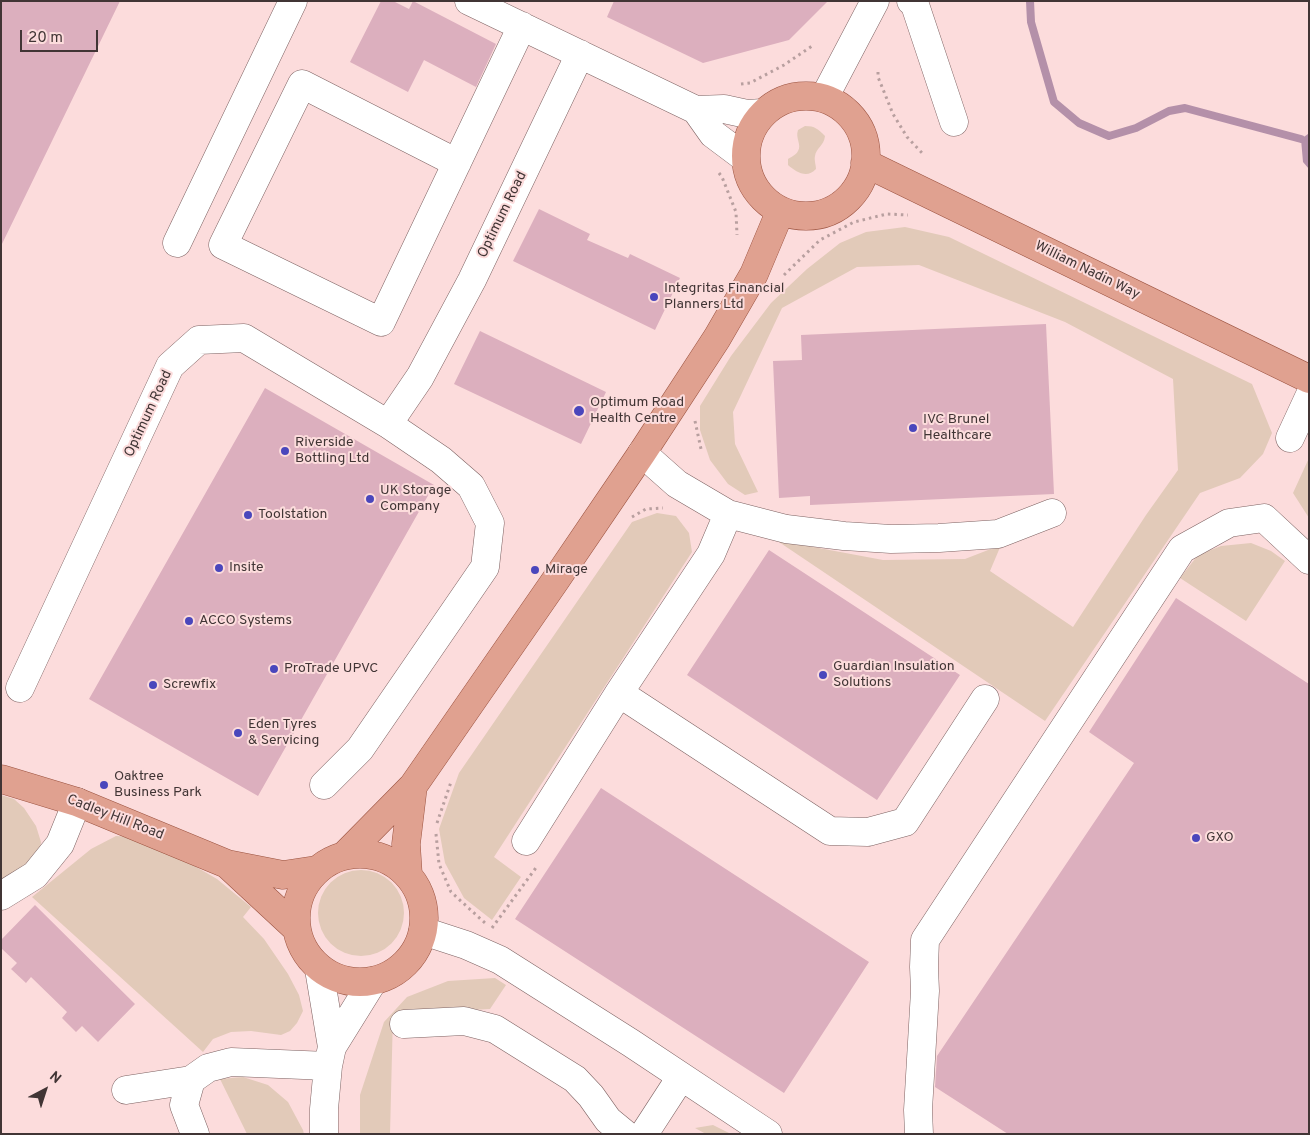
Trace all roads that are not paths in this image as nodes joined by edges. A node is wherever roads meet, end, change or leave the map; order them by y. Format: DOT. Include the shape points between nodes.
graph roads {
  1 [pos="293,1"];
  2 [pos="469,1"];
  3 [pos="876,1"];
  4 [pos="911,1"];
  5 [pos="522,26"];
  6 [pos="580,54"];
  7 [pos="824,98"];
  8 [pos="696,110"];
  9 [pos="763,113"];
  10 [pos="954,122"];
  11 [pos="746,158"];
  12 [pos="456,163"];
  13 [pos="865,163"];
  14 [pos="780,212"];
  15 [pos="177,243"];
  16 [pos="1309,379"];
  17 [pos="1309,397"];
  18 [pos="388,424"];
  19 [pos="1290,438"];
  20 [pos="642,453"];
  21 [pos="1052,513"];
  22 [pos="728,514"];
  23 [pos="1309,560"];
  24 [pos="20,688"];
  25 [pos="619,693"];
  26 [pos="985,699"];
  27 [pos="1,779"];
  28 [pos="324,785"];
  29 [pos="413,786"];
  30 [pos="77,802"];
  31 [pos="526,841"];
  32 [pos="346,854"];
  33 [pos="227,864"];
  34 [pos="316,870"];
  35 [pos="408,875"];
  36 [pos="1,896"];
  37 [pos="296,928"];
  38 [pos="423,931"];
  39 [pos="320,969"];
  40 [pos="373,981"];
  41 [pos="404,1024"];
  42 [pos="330,1057"];
  43 [pos="681,1076"];
  44 [pos="191,1080"];
  45 [pos="126,1090"];
  46 [pos="195,1134"];
  47 [pos="324,1134"];
  48 [pos="625,1134"];
  49 [pos="644,1134"];
  50 [pos="768,1134"];
  51 [pos="919,1134"];
  1 -- 15 [label="street"];
  2 -- 5 [label="street"];
  3 -- 7 [label="street"];
  4 -- 10 [label="street"];
  5 -- 6 [label="street"];
  5 -- 12 [label="street"];
  6 -- 8 [label="street"];
  6 -- 18 [label="street, Optimum Road" via="472,280 420,377"];
  7 -- 9 [label="main road" via="803,95 783,99"];
  7 -- 13 [label="main road" via="843,108 856,123 864,142"];
  8 -- 9 [label="street"];
  8 -- 11 [label="street" via="713,134"];
  9 -- 11 [label="main road" via="747,139"];
  11 -- 14 [label="main road" via="750,178 761,196"];
  12 -- 12 [label="street" via="381,322 222,245 302,84"];
  13 -- 14 [label="main road" via="859,183 835,211 804,219"];
  13 -- 16 [label="main road, William Nadin Way"];
  14 -- 20 [label="main road" via="754,274 717,338"];
  17 -- 19 [label="street"];
  18 -- 24 [label="street, Optimum Road" via="244,338 199,340 170,366"];
  18 -- 28 [label="street, Optimum Road" via="441,460 471,486 490,524 485,567 360,749"];
  20 -- 22 [label="street" via="678,484"];
  20 -- 29 [label="main road"];
  21 -- 22 [label="street" via="998,534 939,538 844,536 786,529"];
  22 -- 25 [label="street" via="711,554"];
  23 -- 51 [label="street" via="1264,518 1229,523 1182,549 925,940"];
  25 -- 26 [label="street" via="830,831 868,832 905,822"];
  25 -- 31 [label="street"];
  27 -- 30 [label="main road, Cadley Hill Road"];
  29 -- 32 [label="main road"];
  29 -- 35 [label="main road" via="406,844"];
  30 -- 33 [label="main road, Cadley Hill Road"];
  30 -- 36 [label="street" via="54,852 35,875"];
  32 -- 34 [label="main road"];
  32 -- 35 [label="main road" via="377,856 391,861"];
  33 -- 34 [label="main road, Cadley Hill Road" via="283,874"];
  33 -- 37 [label="main road, Cadley Hill Road"];
  34 -- 37 [label="main road" via="300,892 295,906"];
  35 -- 38 [label="main road" via="420,894 425,916"];
  37 -- 39 [label="main road" via="303,950"];
  38 -- 40 [label="main road" via="411,958 394,973"];
  38 -- 43 [label="street" via="500,960"];
  39 -- 40 [label="main road" via="351,983"];
  39 -- 42 [label="street"];
  40 -- 42 [label="street"];
  41 -- 48 [label="street" via="464,1021 495,1029 575,1079 608,1120"];
  42 -- 44 [label="street" via="231,1062 208,1068"];
  42 -- 47 [label="street"];
  43 -- 49 [label="street"];
  43 -- 50 [label="street"];
  44 -- 45 [label="street"];
  44 -- 46 [label="street" via="184,1105"];
}
